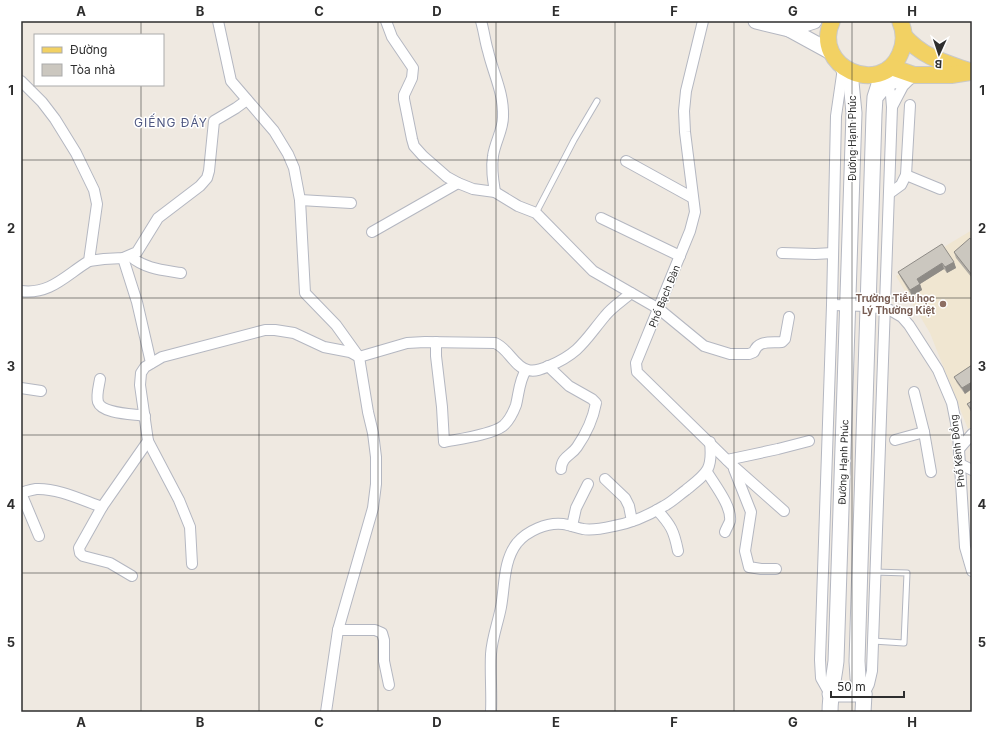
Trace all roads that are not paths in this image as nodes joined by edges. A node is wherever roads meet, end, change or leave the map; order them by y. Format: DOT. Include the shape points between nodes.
graph roads {
  1 [pos="218,21"];
  2 [pos="386,21"];
  3 [pos="481,21"];
  4 [pos="703,21"];
  5 [pos="756,21"];
  6 [pos="814,21"];
  7 [pos="832,21"];
  8 [pos="789,29"];
  9 [pos="902,29"];
  10 [pos="831,52"];
  11 [pos="844,68"];
  12 [pos="971,72"];
  13 [pos="887,74"];
  14 [pos="914,74"];
  15 [pos="21,81"];
  16 [pos="247,100"];
  17 [pos="597,101"];
  18 [pos="910,105"];
  19 [pos="892,107"];
  20 [pos="626,161"];
  21 [pos="906,175"];
  22 [pos="458,183"];
  23 [pos="940,189"];
  24 [pos="495,192"];
  25 [pos="890,193"];
  26 [pos="693,198"];
  27 [pos="300,200"];
  28 [pos="351,203"];
  29 [pos="536,213"];
  30 [pos="601,218"];
  31 [pos="372,232"];
  32 [pos="782,253"];
  33 [pos="833,253"];
  34 [pos="680,256"];
  35 [pos="127,257"];
  36 [pos="89,261"];
  37 [pos="181,273"];
  38 [pos="21,291"];
  39 [pos="631,294"];
  40 [pos="832,305"];
  41 [pos="848,305"];
  42 [pos="867,306"];
  43 [pos="884,308"];
  44 [pos="659,309"];
  45 [pos="789,317"];
  46 [pos="436,342"];
  47 [pos="359,357"];
  48 [pos="150,363"];
  49 [pos="548,366"];
  50 [pos="526,370"];
  51 [pos="100,380"];
  52 [pos="21,388"];
  53 [pos="41,391"];
  54 [pos="914,392"];
  55 [pos="145,416"];
  56 [pos="924,432"];
  57 [pos="972,434"];
  58 [pos="895,440"];
  59 [pos="148,441"];
  60 [pos="809,441"];
  61 [pos="710,442"];
  62 [pos="959,449"];
  63 [pos="729,462"];
  64 [pos="960,464"];
  65 [pos="561,469"];
  66 [pos="972,470"];
  67 [pos="707,472"];
  68 [pos="931,472"];
  69 [pos="605,479"];
  70 [pos="588,484"];
  71 [pos="21,493"];
  72 [pos="102,507"];
  73 [pos="657,510"];
  74 [pos="784,511"];
  75 [pos="632,521"];
  76 [pos="572,526"];
  77 [pos="725,532"];
  78 [pos="39,536"];
  79 [pos="678,551"];
  80 [pos="192,564"];
  81 [pos="776,569"];
  82 [pos="972,570"];
  83 [pos="876,572"];
  84 [pos="132,576"];
  85 [pos="338,630"];
  86 [pos="873,641"];
  87 [pos="389,684"];
  88 [pos="830,694"];
  89 [pos="864,694"];
  90 [pos="326,712"];
  91 [pos="491,712"];
  92 [pos="830,712"];
  93 [pos="863,712"];
  1 -- 16 [label="street" via="231,81"];
  2 -- 22 [label="street" via="392,37 413,68 404,99 414,146 447,177"];
  3 -- 24 [label="street" via="503,110 502,128 492,163"];
  4 -- 26 [label="street, Phố Bạch Đàn" via="686,91 684,111"];
  5 -- 8 [label="main road"];
  6 -- 8 [label="main road"];
  7 -- 10 [label="main road" via="828,32"];
  8 -- 10 [label="main road"];
  9 -- 12 [label="main road" via="914,47 938,60"];
  9 -- 13 [label="main road" via="903,48"];
  10 -- 11 [label="main road"];
  11 -- 13 [label="main road" via="863,75"];
  11 -- 33 [label="street, Đường Hạnh Phúc" via="836,116"];
  11 -- 41 [label="main road, Đường Hạnh Phúc" via="851,82 854,114"];
  12 -- 14 [label="main road" via="951,75"];
  13 -- 14 [label="main road"];
  13 -- 19 [label="street, Đường Hạnh Phúc"];
  13 -- 42 [label="main road, Đường Hạnh Phúc" via="878,84 875,97"];
  14 -- 19 [label="street, Đường Hạnh Phúc" via="903,86"];
  15 -- 36 [label="street" via="55,119 76,153 94,190 97,204"];
  16 -- 27 [label="street" via="274,131 288,154 296,172"];
  16 -- 35 [label="street" via="214,121 207,178 158,218 137,252"];
  17 -- 29 [label="lane"];
  18 -- 21 [label="street"];
  19 -- 25 [label="street, Đường Hạnh Phúc"];
  20 -- 26 [label="street"];
  21 -- 23 [label="street"];
  21 -- 25 [label="street" via="901,185"];
  22 -- 24 [label="street" via="473,189"];
  22 -- 31 [label="street"];
  24 -- 29 [label="street"];
  25 -- 43 [label="street, Đường Hạnh Phúc"];
  26 -- 34 [label="street, Phố Bạch Đàn" via="695,212"];
  27 -- 28 [label="street"];
  27 -- 47 [label="street" via="305,293 336,325"];
  29 -- 39 [label="street" via="593,271"];
  30 -- 34 [label="street"];
  32 -- 33 [label="street"];
  33 -- 40 [label="street, Đường Hạnh Phúc"];
  34 -- 44 [label="street, Phố Bạch Đàn"];
  35 -- 36 [label="street"];
  35 -- 37 [label="street" via="151,268"];
  35 -- 48 [label="street"];
  36 -- 38 [label="street" via="48,288"];
  39 -- 44 [label="street"];
  39 -- 49 [label="street" via="606,315 582,345"];
  40 -- 41 [label="street, Phố Kênh Đồng"];
  40 -- 88 [label="street, Đường Hạnh Phúc" via="820,660 821,678"];
  41 -- 42 [label="street, Phố Kênh Đồng"];
  41 -- 88 [label="main road, Đường Hạnh Phúc" via="836,661"];
  42 -- 43 [label="street, Phố Kênh Đồng"];
  42 -- 89 [label="main road, Đường Hạnh Phúc" via="857,661 858,678"];
  43 -- 62 [label="street, Phố Kênh Đồng" via="902,317 909,325 938,370 952,403"];
  43 -- 83 [label="street, Đường Hạnh Phúc"];
  44 -- 45 [label="street" via="704,346 730,354 749,354 754,352 759,344 782,342 785,339"];
  44 -- 61 [label="street, Phố Bạch Đàn" via="636,363 637,372"];
  46 -- 47 [label="street" via="407,343"];
  46 -- 50 [label="street" via="495,343 505,349"];
  46 -- 50 [label="street" via="444,442 486,433 504,426 513,412"];
  47 -- 48 [label="street" via="350,352 324,347 294,333 265,330"];
  47 -- 85 [label="street" via="375,443 376,484 370,519"];
  48 -- 55 [label="street" via="143,370 140,385"];
  49 -- 50 [label="street" via="534,371"];
  49 -- 65 [label="street" via="569,386 596,403 591,423 577,447 562,462"];
  51 -- 55 [label="street" via="98,397 101,407"];
  52 -- 53 [label="street"];
  54 -- 56 [label="street"];
  55 -- 59 [label="street"];
  56 -- 58 [label="street"];
  56 -- 68 [label="street"];
  57 -- 62 [label="street"];
  59 -- 72 [label="street"];
  59 -- 80 [label="street" via="190,527"];
  60 -- 63 [label="street"];
  61 -- 63 [label="street, Phố Bạch Đàn"];
  61 -- 67 [label="street" via="711,455"];
  62 -- 64 [label="street, Phố Kênh Đồng"];
  63 -- 74 [label="street, Phố Bạch Đàn"];
  63 -- 81 [label="street" via="751,512 745,551 749,567"];
  64 -- 66 [label="street"];
  64 -- 82 [label="street, Phố Kênh Đồng" via="966,547"];
  67 -- 73 [label="street"];
  67 -- 77 [label="street" via="730,514"];
  69 -- 75 [label="street" via="625,498"];
  70 -- 76 [label="street" via="576,508"];
  71 -- 72 [label="street" via="34,489 48,490"];
  71 -- 78 [label="street"];
  72 -- 84 [label="street" via="79,548 80,553 110,563"];
  73 -- 75 [label="street"];
  73 -- 79 [label="street" via="668,522 675,536"];
  75 -- 76 [label="street" via="584,530"];
  76 -- 91 [label="street" via="554,523 536,529 519,541 510,555 492,646"];
  83 -- 86 [label="street, Đường Hạnh Phúc"];
  83 -- 86 [label="lane" via="907,573 904,643"];
  85 -- 87 [label="street" via="375,630 382,633"];
  85 -- 90 [label="street"];
  86 -- 89 [label="street, Đường Hạnh Phúc" via="872,671"];
  88 -- 89 [label="main road"];
  88 -- 92 [label="main road, Đường Hạnh Phúc"];
  89 -- 93 [label="main road, Đường Hạnh Phúc"];
}
